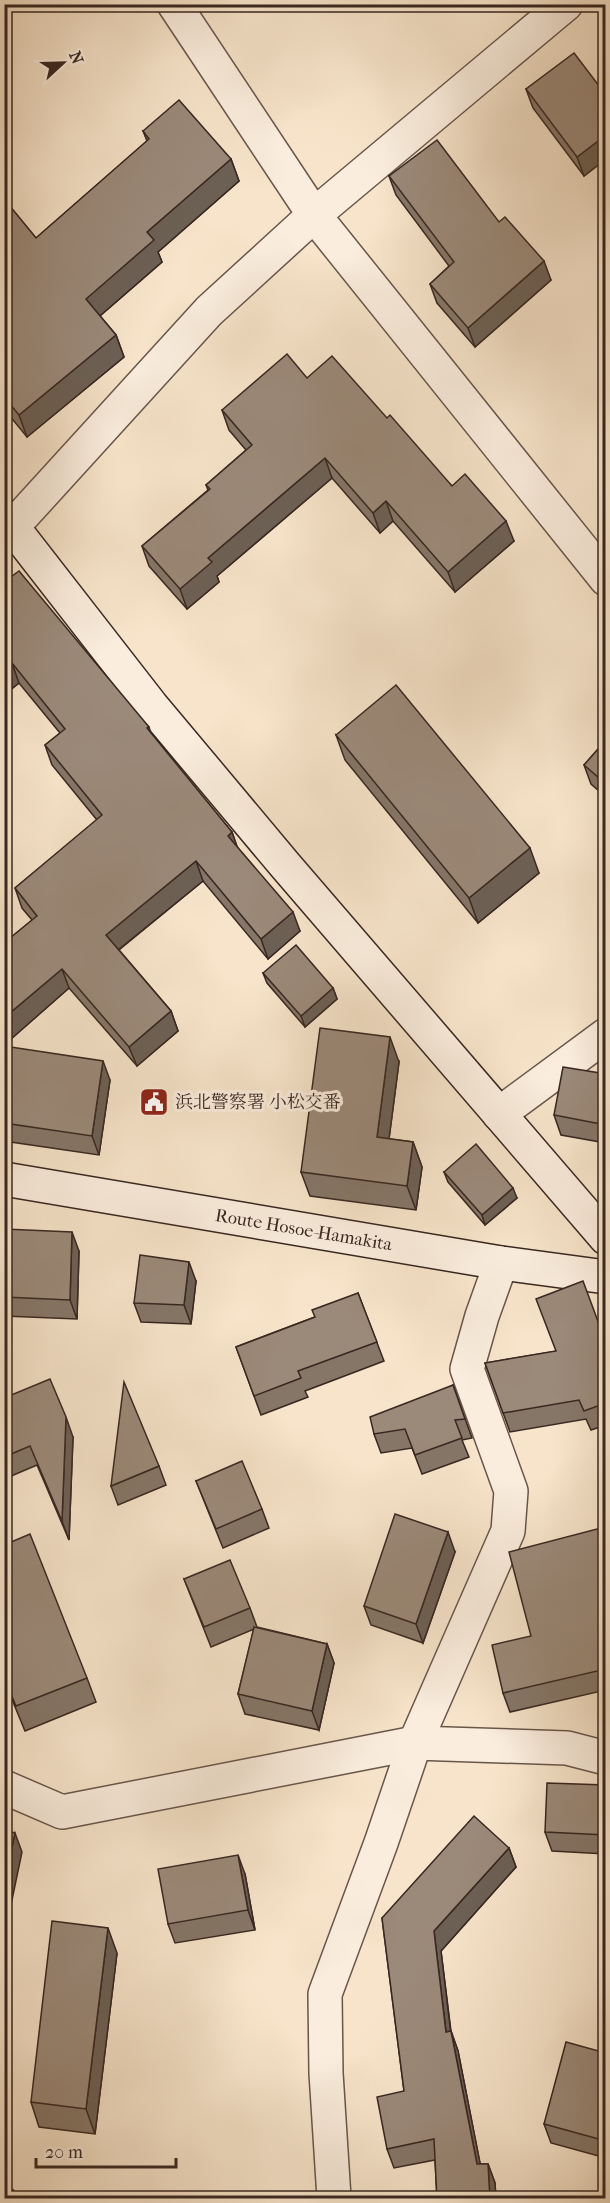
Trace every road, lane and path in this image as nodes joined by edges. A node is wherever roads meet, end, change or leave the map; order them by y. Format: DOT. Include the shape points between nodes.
graph roads {
  1 [pos="174,4"];
  2 [pos="566,4"];
  3 [pos="314,216"];
  4 [pos="7,527"];
  5 [pos="606,579"];
  6 [pos="606,1035"];
  7 [pos="499,1114"];
  8 [pos="4,1179"];
  9 [pos="606,1238"];
  10 [pos="501,1263"];
  11 [pos="606,1277"];
  12 [pos="415,1743"];
  13 [pos="606,1758"];
  14 [pos="4,1787"];
  15 [pos="334,2199"];
  1 -- 3 [label="street"];
  2 -- 3 [label="street"];
  3 -- 4 [label="street" via="209,311"];
  3 -- 5 [label="street"];
  4 -- 7 [label="street" via="151,705"];
  6 -- 7 [label="street"];
  7 -- 9 [label="street"];
  8 -- 10 [label="street, Route Hosoe-Hamakita"];
  10 -- 11 [label="street, Route Hosoe-Hamakita"];
  10 -- 12 [label="street" via="467,1368 511,1491 508,1531"];
  12 -- 13 [label="street" via="567,1748"];
  12 -- 14 [label="street" via="62,1812"];
  12 -- 15 [label="street" via="325,1994"];
}
